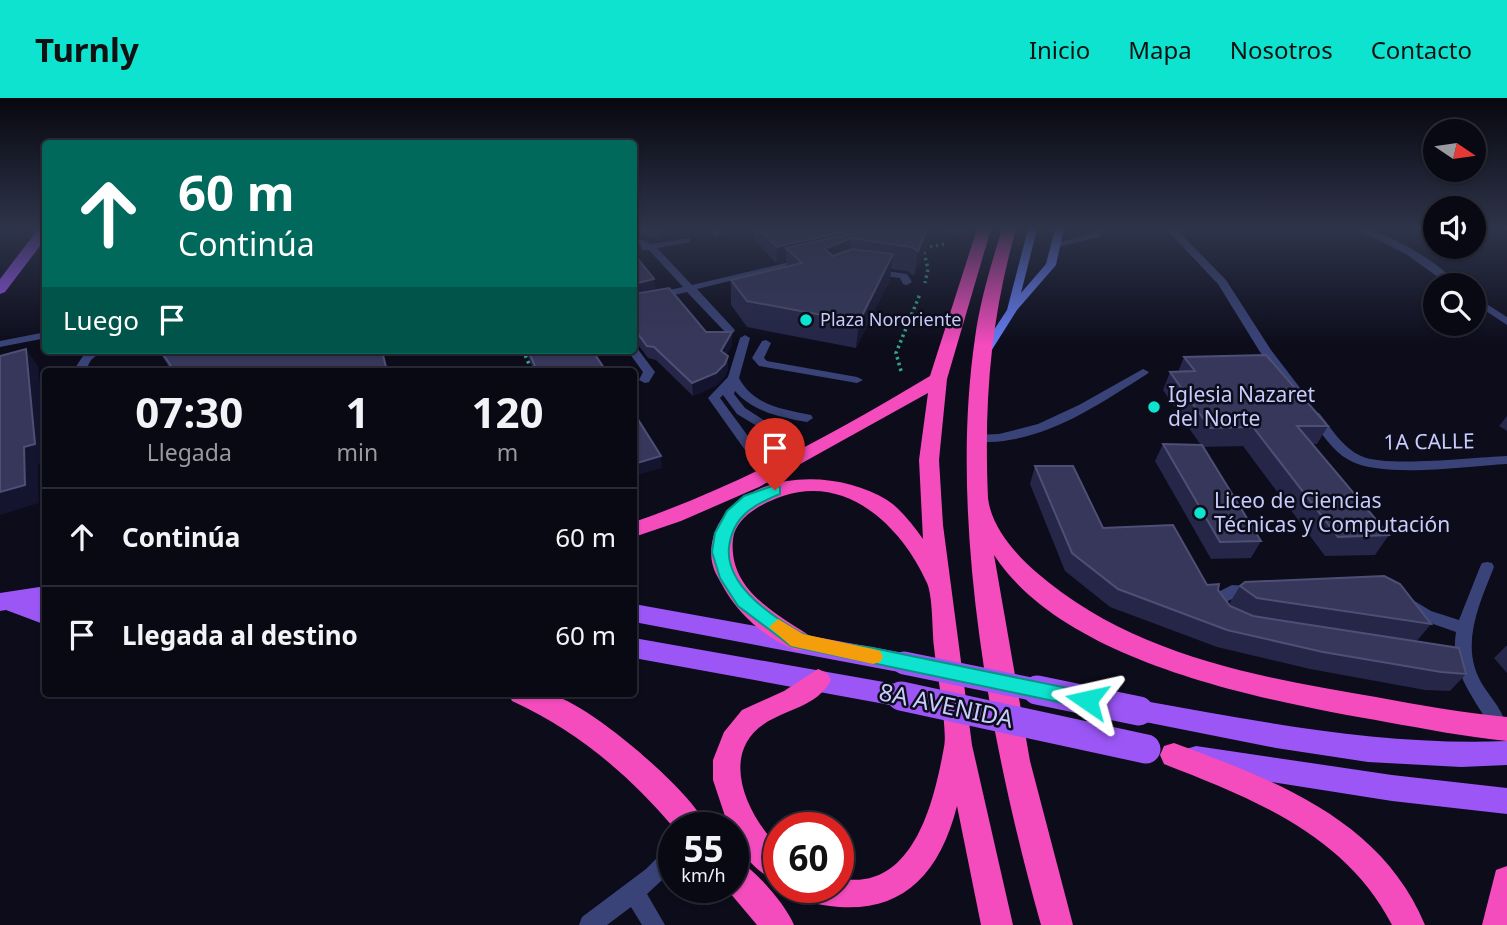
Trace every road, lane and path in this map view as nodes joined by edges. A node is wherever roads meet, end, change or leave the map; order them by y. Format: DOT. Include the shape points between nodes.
graph roads {
  1 [pos="16,268"];
  2 [pos="670,268"];
  3 [pos="746,268"];
  4 [pos="779,268"];
  5 [pos="972,268"];
  6 [pos="999,268"];
  7 [pos="1023,268"];
  8 [pos="1049,268"];
  9 [pos="1208,268"];
  10 [pos="859,272"];
  11 [pos="732,279"];
  12 [pos="907,282"];
  13 [pos="687,287"];
  14 [pos="0,289"];
  15 [pos="637,300"];
  16 [pos="1486,308"];
  17 [pos="1012,310"];
  18 [pos="1507,323"];
  19 [pos="730,331"];
  20 [pos="42,336"];
  21 [pos="745,338"];
  22 [pos="766,343"];
  23 [pos="0,344"];
  24 [pos="92,354"];
  25 [pos="636,354"];
  26 [pos="978,364"];
  27 [pos="81,368"];
  28 [pos="1143,372"];
  29 [pos="733,378"];
  30 [pos="938,379"];
  31 [pos="645,380"];
  32 [pos="857,380"];
  33 [pos="807,418"];
  34 [pos="777,434"];
  35 [pos="975,439"];
  36 [pos="750,447"];
  37 [pos="1507,460"];
  38 [pos="977,506"];
  39 [pos="637,529"];
  40 [pos="1487,567"];
  41 [pos="940,589"];
  42 [pos="1273,590"];
  43 [pos="42,596"];
  44 [pos="1397,596"];
  45 [pos="7,602"];
  46 [pos="637,613"];
  47 [pos="42,615"];
  48 [pos="1235,621"];
  49 [pos="1464,628"];
  50 [pos="798,640"];
  51 [pos="637,649"];
  52 [pos="818,680"];
  53 [pos="531,697"];
  54 [pos="1505,737"];
  55 [pos="958,746"];
  56 [pos="1160,752"];
  57 [pos="1507,800"];
  58 [pos="679,812"];
  59 [pos="763,855"];
  60 [pos="658,869"];
  61 [pos="1507,881"];
  62 [pos="633,891"];
  63 [pos="749,891"];
  64 [pos="840,903"];
  65 [pos="590,925"];
  66 [pos="654,925"];
  67 [pos="778,925"];
  68 [pos="997,925"];
  69 [pos="1057,925"];
  70 [pos="1409,925"];
  71 [pos="1498,925"];
  1 -- 14 [label="main road"];
  2 -- 13 [label="street"];
  3 -- 11 [label="street"];
  4 -- 11 [label="street"];
  5 -- 30 [label="highway"];
  6 -- 26 [label="highway"];
  7 -- 17 [label="main road"];
  8 -- 17 [label="main road"];
  9 -- 37 [label="street, 1A CALLE" via="1338,446 1357,460 1385,464"];
  10 -- 12 [label="street"];
  11 -- 13 [label="street"];
  13 -- 15 [label="street"];
  13 -- 19 [label="street"];
  16 -- 18 [label="street"];
  17 -- 26 [label="main road"];
  20 -- 23 [label="street"];
  21 -- 29 [label="street"];
  22 -- 32 [label="street" via="758,358 763,364"];
  24 -- 27 [label="street"];
  25 -- 31 [label="street" via="649,372"];
  26 -- 35 [label="highway"];
  28 -- 35 [label="street" via="1061,422 1004,439"];
  29 -- 33 [label="street" via="739,391 767,410"];
  29 -- 34 [label="street" via="728,394 741,411"];
  29 -- 36 [label="street" via="714,398"];
  30 -- 39 [label="highway" via="830,443 719,497"];
  30 -- 41 [label="highway" via="929,460"];
  35 -- 38 [label="highway"];
  38 -- 54 [label="highway" via="1013,564 1104,632 1254,684"];
  38 -- 69 [label="highway" via="1014,762"];
  40 -- 49 [label="street"];
  41 -- 50 [label="highway" via="914,540 877,503 820,486 775,490 750,500 733,515 720,552 728,578 744,601"];
  41 -- 55 [label="highway"];
  42 -- 48 [label="street" via="1221,597 1218,606"];
  43 -- 45 [label="main road"];
  44 -- 49 [label="street" via="1425,615"];
  45 -- 47 [label="main road"];
  46 -- 50 [label="main road, 8A AVENIDA"];
  49 -- 54 [label="street" via="1456,658"];
  50 -- 54 [label="main road, 8A AVENIDA, bridge" via="1139,710 1394,752 1480,755"];
  51 -- 52 [label="main road, 8A AVENIDA"];
  52 -- 56 [label="main road, 8A AVENIDA, bridge"];
  52 -- 59 [label="highway" via="792,700 764,708 744,725 729,751 726,781 736,815"];
  53 -- 58 [label="highway" via="573,716 625,754"];
  55 -- 64 [label="highway" via="929,860 912,889 892,905 868,913"];
  55 -- 68 [label="highway"];
  56 -- 57 [label="main road, 8A AVENIDA" via="1392,788"];
  56 -- 70 [label="highway" via="1276,796 1331,832 1370,867"];
  60 -- 62 [label="street"];
  61 -- 71 [label="highway"];
  62 -- 65 [label="street"];
  62 -- 66 [label="street"];
  63 -- 67 [label="highway"];
}
